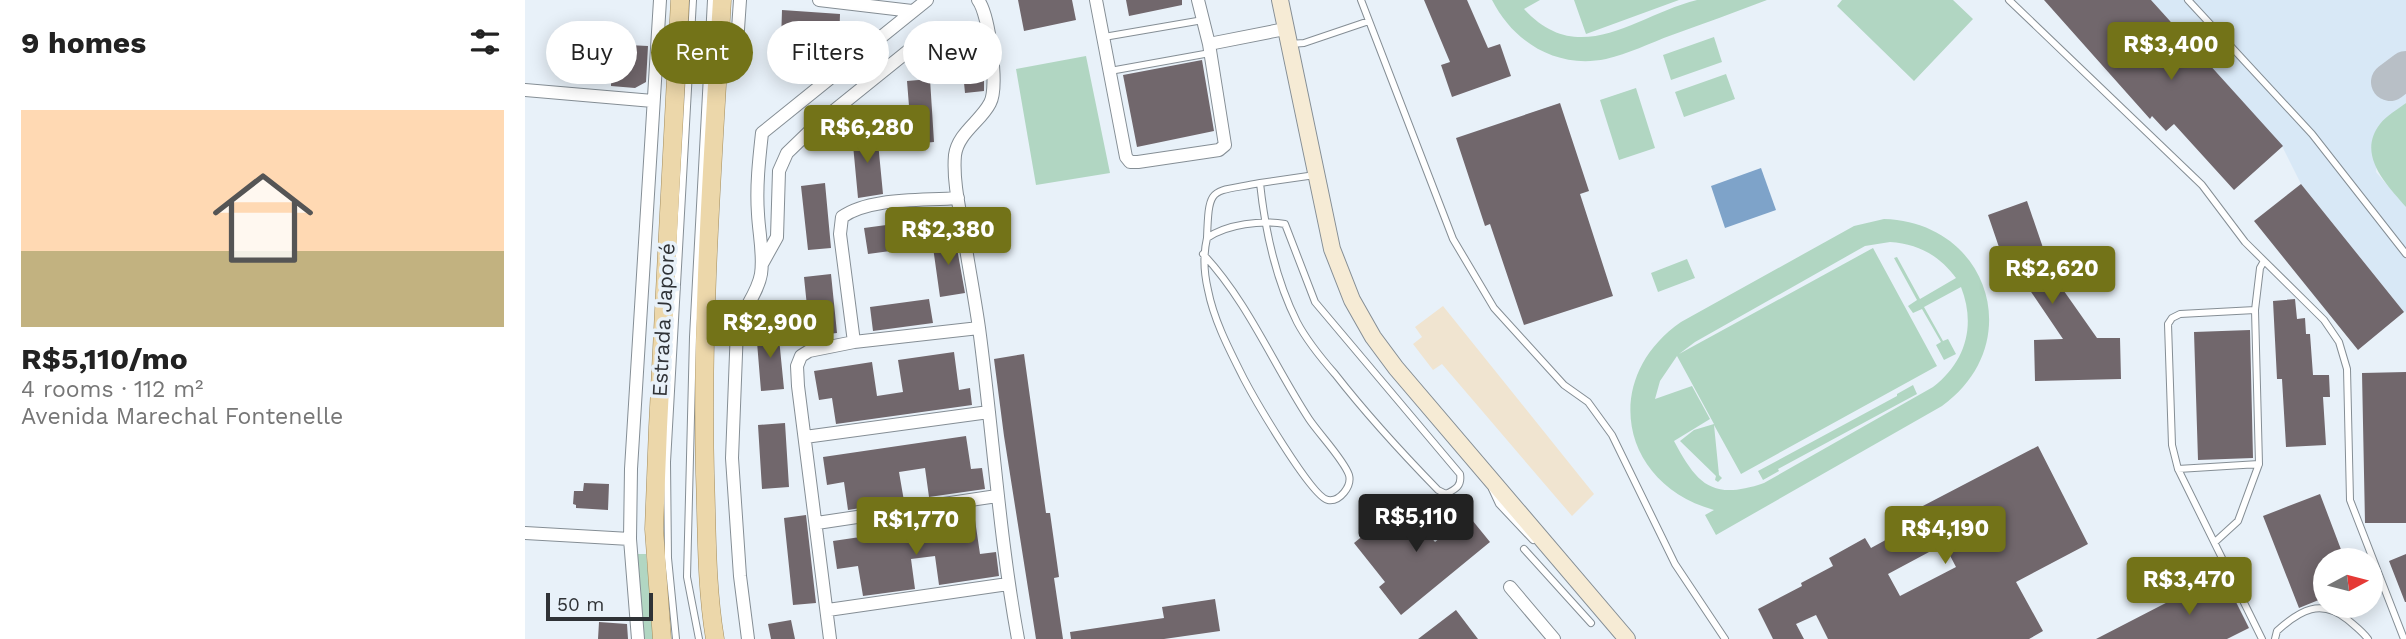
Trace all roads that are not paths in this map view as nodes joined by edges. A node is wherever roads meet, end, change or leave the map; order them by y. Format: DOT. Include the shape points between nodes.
graph roads {
  1 [pos="660,0"];
  2 [pos="680,0"];
  3 [pos="693,0"];
  4 [pos="711,0"];
  5 [pos="722,0"];
  6 [pos="740,0"];
  7 [pos="819,0"];
  8 [pos="927,0"];
  9 [pos="978,0"];
  10 [pos="1096,0"];
  11 [pos="1198,0"];
  12 [pos="1280,0"];
  13 [pos="1361,0"];
  14 [pos="2008,0"];
  15 [pos="2188,0"];
  16 [pos="912,11"];
  17 [pos="1203,20"];
  18 [pos="739,21"];
  19 [pos="1369,21"];
  20 [pos="1287,36"];
  21 [pos="1104,37"];
  22 [pos="1209,48"];
  23 [pos="903,55"];
  24 [pos="1110,71"];
  25 [pos="525,90"];
  26 [pos="653,101"];
  27 [pos="1315,175"];
  28 [pos="1260,183"];
  29 [pos="958,198"];
  30 [pos="1265,223"];
  31 [pos="1207,238"];
  32 [pos="1203,254"];
  33 [pos="2406,254"];
  34 [pos="2264,261"];
  35 [pos="762,264"];
  36 [pos="2255,310"];
  37 [pos="979,328"];
  38 [pos="854,342"];
  39 [pos="989,412"];
  40 [pos="805,437"];
  41 [pos="2259,464"];
  42 [pos="2178,469"];
  43 [pos="997,496"];
  44 [pos="817,523"];
  45 [pos="655,529"];
  46 [pos="525,533"];
  47 [pos="631,538"];
  48 [pos="2215,542"];
  49 [pos="1524,549"];
  50 [pos="654,551"];
  51 [pos="1541,552"];
  52 [pos="1008,584"];
  53 [pos="1510,587"];
  54 [pos="828,610"];
  55 [pos="1591,624"];
  56 [pos="638,639"];
  57 [pos="662,639"];
  58 [pos="676,639"];
  59 [pos="699,639"];
  60 [pos="715,639"];
  61 [pos="748,639"];
  62 [pos="831,639"];
  63 [pos="1019,639"];
  64 [pos="1554,639"];
  65 [pos="1627,639"];
  66 [pos="1725,639"];
  67 [pos="2262,639"];
  68 [pos="2276,639"];
  69 [pos="2368,639"];
  70 [pos="2404,639"];
  1 -- 26 [label="street, Estrada Japoré"];
  2 -- 45 [label="main road, Estrada Japoré"];
  3 -- 58 [label="lane" via="667,462 668,558"];
  4 -- 59 [label="lane" via="693,337 687,577"];
  5 -- 60 [label="main road, Estrada Japoré" via="703,396"];
  6 -- 18 [label="street"];
  7 -- 16 [label="street"];
  8 -- 16 [label="street"];
  9 -- 29 [label="street" via="984,10 995,80 990,104 959,141 955,154"];
  10 -- 21 [label="street"];
  11 -- 17 [label="street"];
  12 -- 20 [label="main road"];
  13 -- 19 [label="lane"];
  14 -- 34 [label="lane" via="2202,185"];
  15 -- 33 [label="lane" via="2312,134"];
  16 -- 35 [label="street" via="762,133 757,212"];
  17 -- 21 [label="lane"];
  17 -- 22 [label="street"];
  19 -- 20 [label="lane" via="1304,43"];
  19 -- 66 [label="lane" via="1453,239 1494,308 1564,385 1588,402 1612,435 1675,564"];
  20 -- 22 [label="street"];
  20 -- 27 [label="main road"];
  21 -- 24 [label="street"];
  22 -- 24 [label="lane"];
  22 -- 24 [label="street" via="1226,139 1219,150 1131,162 1126,157"];
  23 -- 35 [label="street" via="787,153 779,171 777,237"];
  25 -- 26 [label="street"];
  26 -- 47 [label="street, Estrada Japoré"];
  27 -- 28 [label="lane"];
  27 -- 51 [label="main road" via="1332,249 1373,337 1487,474"];
  28 -- 30 [label="lane"];
  28 -- 31 [label="lane" via="1212,196"];
  29 -- 37 [label="street"];
  29 -- 38 [label="street" via="875,204 842,217 840,234"];
  30 -- 30 [label="lane" via="1282,284 1309,342 1375,425 1438,490 1446,494 1457,489 1460,474 1315,302 1285,224"];
  30 -- 31 [label="lane" via="1225,229"];
  31 -- 32 [label="lane"];
  32 -- 32 [label="lane" via="1212,304 1245,381 1302,474 1321,497 1335,499 1349,484 1347,471 1309,419 1233,289"];
  34 -- 36 [label="lane"];
  34 -- 70 [label="lane" via="2324,320 2339,342 2347,369 2350,500"];
  35 -- 61 [label="street" via="756,290 737,328 732,458"];
  36 -- 41 [label="lane"];
  36 -- 42 [label="lane" via="2180,314 2168,324 2172,445"];
  37 -- 38 [label="street"];
  37 -- 39 [label="street"];
  38 -- 40 [label="street" via="801,356 797,366"];
  39 -- 40 [label="street"];
  39 -- 43 [label="street"];
  40 -- 44 [label="street"];
  41 -- 42 [label="lane"];
  41 -- 48 [label="lane" via="2238,521"];
  42 -- 48 [label="lane"];
  43 -- 44 [label="street"];
  43 -- 52 [label="street"];
  44 -- 54 [label="street"];
  45 -- 47 [label="street" via="636,529"];
  45 -- 50 [label="main road, Estrada Japoré"];
  46 -- 47 [label="street"];
  47 -- 50 [label="street" via="637,550"];
  47 -- 56 [label="street, Estrada Japoré"];
  48 -- 67 [label="lane"];
  49 -- 51 [label="lane"];
  50 -- 57 [label="main road, Estrada Japoré"];
  51 -- 55 [label="lane"];
  51 -- 65 [label="main road"];
  52 -- 54 [label="street"];
  52 -- 63 [label="street"];
  53 -- 64 [label="street"];
  54 -- 62 [label="street"];
  68 -- 69 [label="lane" via="2277,631 2294,616 2322,606 2338,612"];
}
